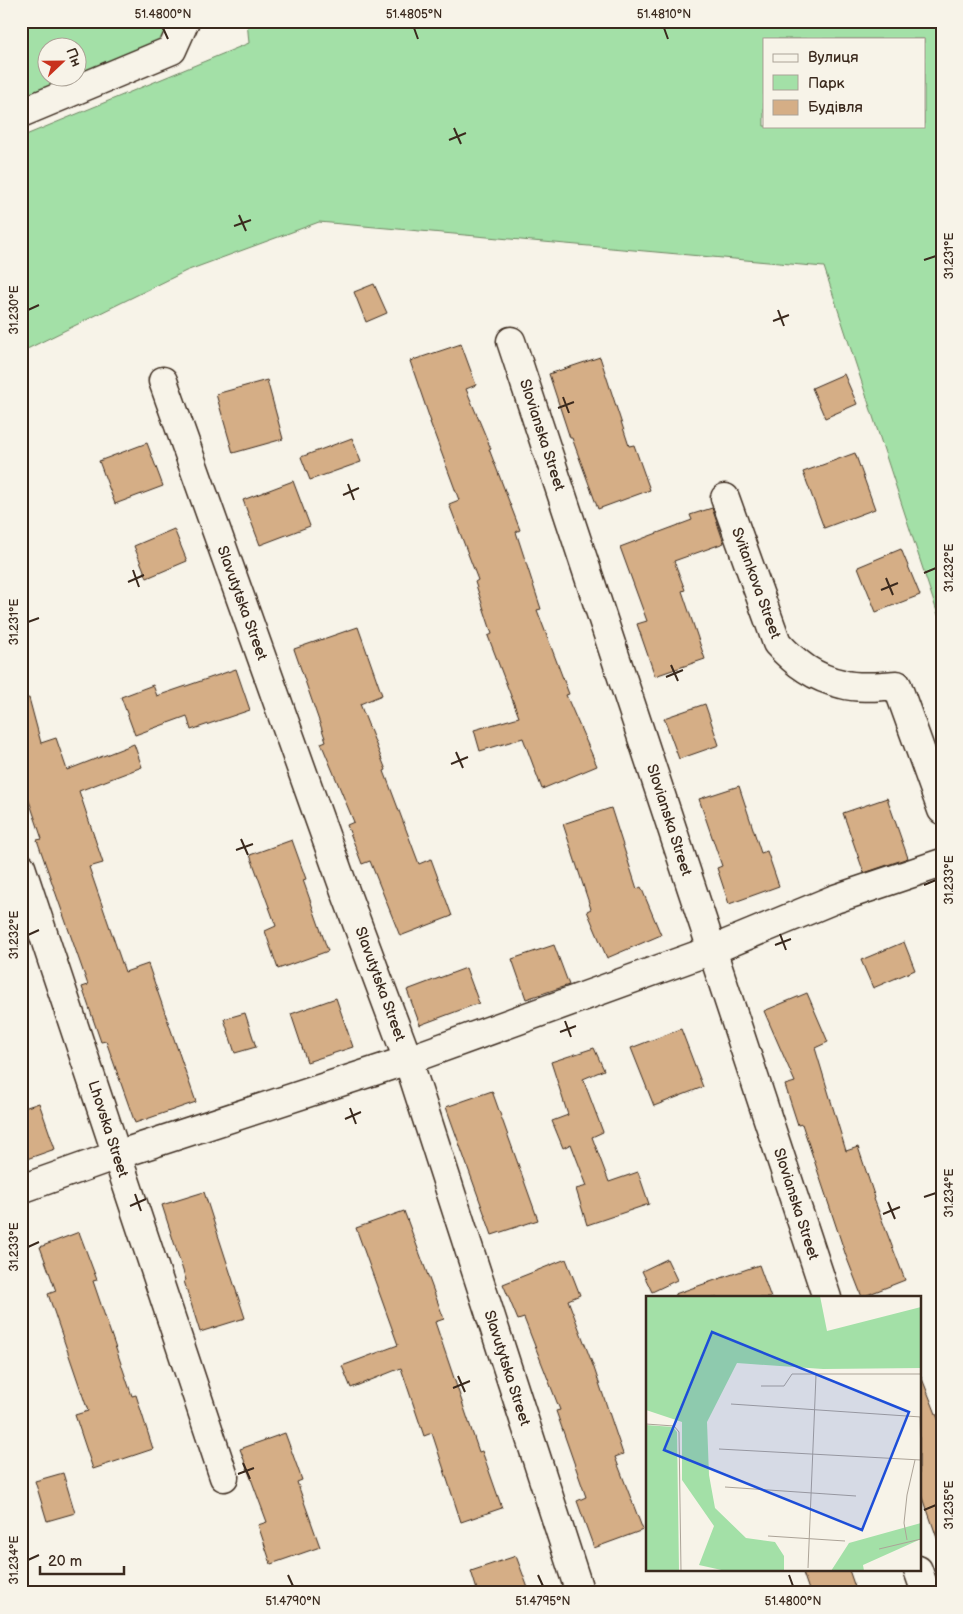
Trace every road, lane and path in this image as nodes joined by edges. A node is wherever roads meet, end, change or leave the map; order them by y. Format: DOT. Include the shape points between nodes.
graph roads {
  1 [pos="184,21"];
  2 [pos="21,113"];
  3 [pos="511,341"];
  4 [pos="163,380"];
  5 [pos="725,498"];
  6 [pos="942,810"];
  7 [pos="942,863"];
  8 [pos="21,867"];
  9 [pos="712,950"];
  10 [pos="408,1060"];
  11 [pos="117,1156"];
  12 [pos="21,1189"];
  13 [pos="826,1296"];
  14 [pos="224,1477"];
  15 [pos="919,1572"];
  16 [pos="580,1593"];
  17 [pos="926,1593"];
  1 -- 2 [label="street" via="172,50"];
  3 -- 9 [label="street, Slovianska Street"];
  4 -- 10 [label="street, Slavutytska Street"];
  5 -- 6 [label="street, Svitankova Street" via="777,643 791,659 816,675 844,685 897,685"];
  7 -- 9 [label="street" via="835,899"];
  8 -- 11 [label="street, Lhovska Street"];
  9 -- 10 [label="street"];
  9 -- 13 [label="street, Slovianska Street"];
  10 -- 11 [label="street"];
  10 -- 16 [label="street, Slavutytska Street"];
  11 -- 12 [label="street"];
  11 -- 14 [label="street, Lhovska Street"];
  15 -- 17 [label="street"];
}
